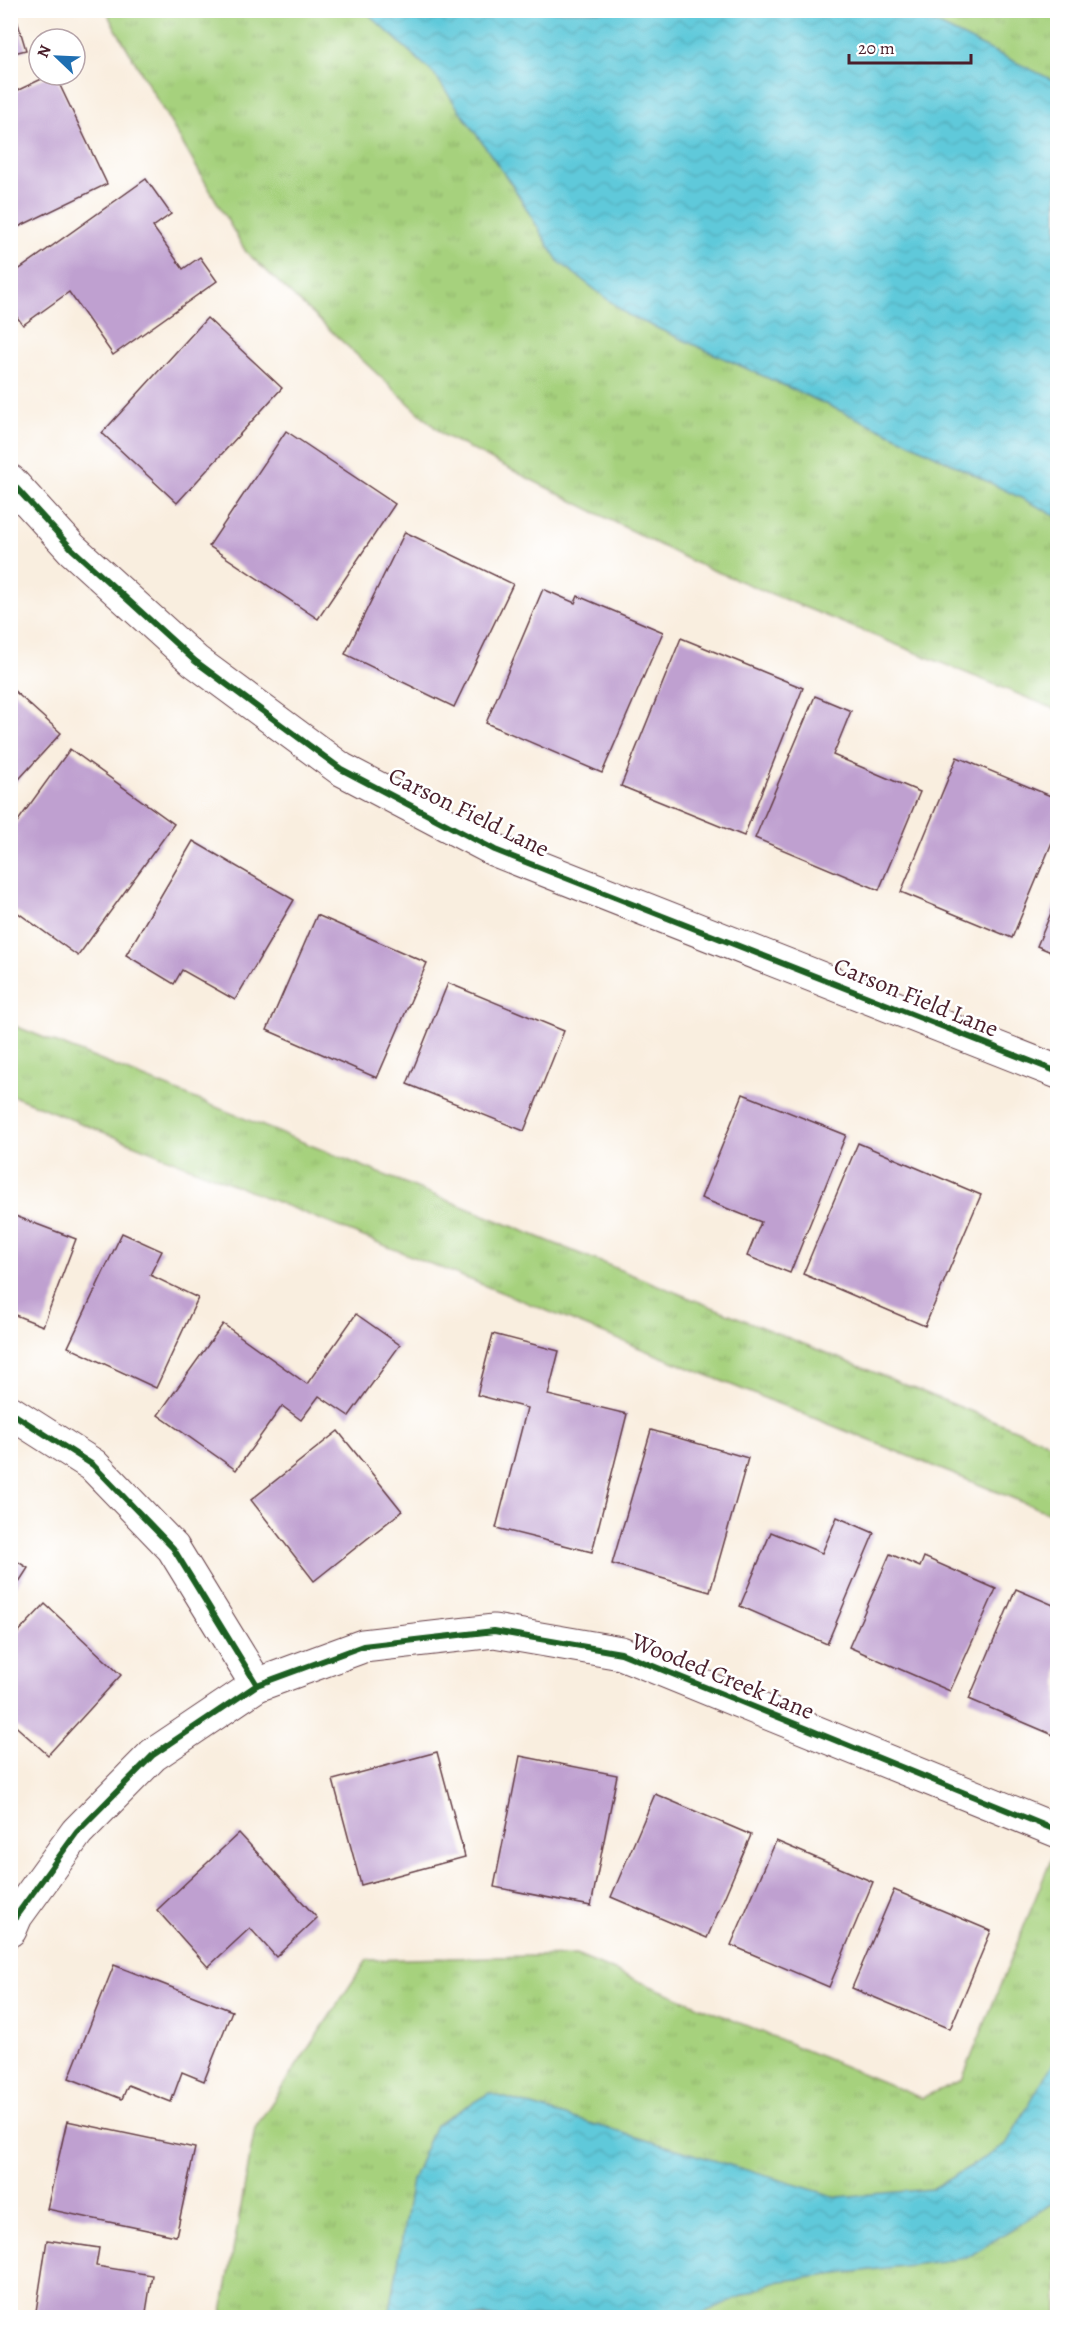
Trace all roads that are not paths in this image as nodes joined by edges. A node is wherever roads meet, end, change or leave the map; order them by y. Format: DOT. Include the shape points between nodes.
graph roads {
  1 [pos="10,481"];
  2 [pos="1058,1072"];
  3 [pos="10,1412"];
  4 [pos="257,1685"];
  5 [pos="1058,1831"];
  6 [pos="10,1930"];
  1 -- 2 [label="street, Carson Field Lane" via="72,549 195,661 341,769 495,850"];
  3 -- 4 [label="street" via="93,1465 173,1548"];
  4 -- 5 [label="street, Wooded Creek Lane" via="363,1646 494,1631 621,1653"];
  4 -- 6 [label="street, Wooded Creek Lane" via="153,1755 77,1832"];
}
